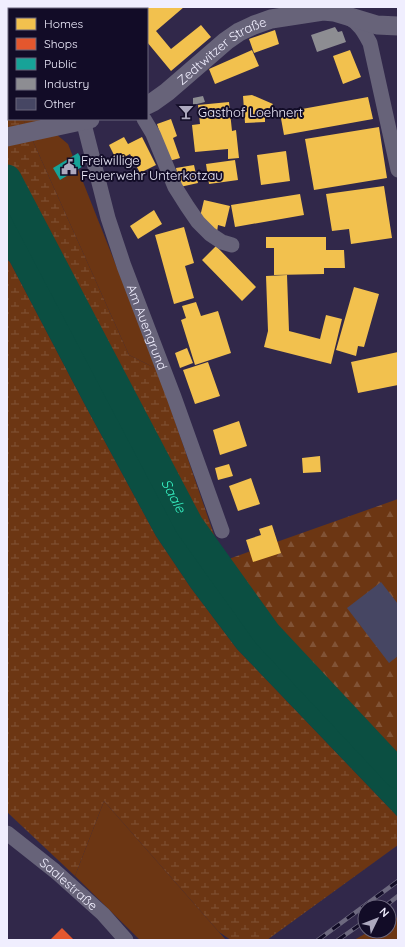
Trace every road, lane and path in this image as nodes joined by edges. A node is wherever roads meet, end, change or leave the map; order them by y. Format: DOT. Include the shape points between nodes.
graph roads {
  1 [pos="323,9"];
  2 [pos="343,14"];
  3 [pos="396,26"];
  4 [pos="374,61"];
  5 [pos="148,104"];
  6 [pos="86,120"];
  7 [pos="145,120"];
  8 [pos="7,137"];
  9 [pos="398,170"];
  10 [pos="232,245"];
  11 [pos="222,531"];
  12 [pos="7,833"];
  13 [pos="126,940"];
  1 -- 2 [label="street, Zedtwitzer Straße"];
  1 -- 5 [label="street, Zedtwitzer Straße" via="271,19 239,32 167,92"];
  2 -- 3 [label="street, Zedtwitzer Straße" via="377,25"];
  2 -- 4 [label="street" via="362,28 370,43"];
  3 -- 4 [label="street" via="384,32 377,40"];
  4 -- 9 [label="street"];
  6 -- 8 [label="street"];
  6 -- 11 [label="street, Am Auengrund" via="108,218"];
  7 -- 10 [label="street" via="175,187 198,222 210,234"];
  12 -- 13 [label="street, Saalestraße" via="103,914"];
}
